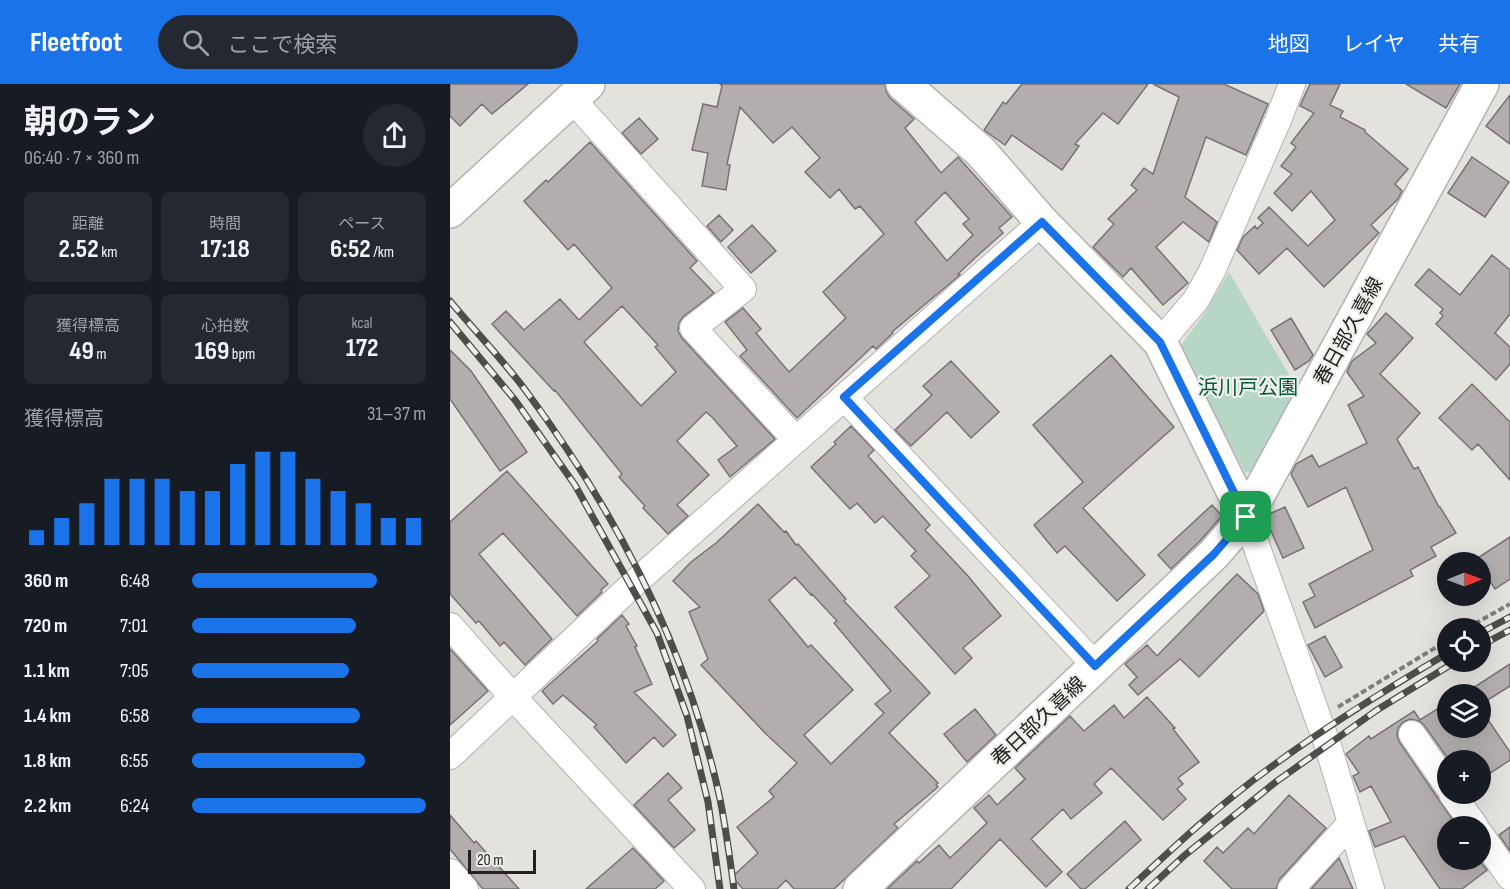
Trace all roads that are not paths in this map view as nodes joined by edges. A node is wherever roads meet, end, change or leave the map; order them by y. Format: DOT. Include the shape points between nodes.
graph roads {
  1 [pos="903,84"];
  2 [pos="1292,84"];
  3 [pos="1482,84"];
  4 [pos="579,91"];
  5 [pos="450,211"];
  6 [pos="1042,222"];
  7 [pos="1160,342"];
  8 [pos="844,397"];
  9 [pos="796,440"];
  10 [pos="1246,517"];
  11 [pos="450,626"];
  12 [pos="1095,666"];
  13 [pos="513,697"];
  14 [pos="1412,734"];
  15 [pos="450,756"];
  16 [pos="1437,770"];
  17 [pos="1351,823"];
  18 [pos="1491,850"];
  19 [pos="450,872"];
  20 [pos="1510,877"];
  21 [pos="465,889"];
  22 [pos="692,889"];
  23 [pos="860,889"];
  24 [pos="1291,889"];
  25 [pos="1371,889"];
  26 [pos="1494,889"];
  1 -- 6 [label="main road" via="981,152"];
  2 -- 7 [label="street" via="1212,271 1196,300"];
  3 -- 10 [label="main road, 春日部久喜線"];
  4 -- 5 [label="main road"];
  4 -- 9 [label="street" via="743,289 693,328"];
  6 -- 7 [label="main road"];
  6 -- 8 [label="street"];
  7 -- 10 [label="main road"];
  8 -- 9 [label="street"];
  8 -- 12 [label="street"];
  9 -- 13 [label="street" via="636,581"];
  10 -- 12 [label="main road, 春日部久喜線" via="1214,554"];
  10 -- 17 [label="street" via="1328,746"];
  11 -- 13 [label="street"];
  12 -- 23 [label="main road, 春日部久喜線"];
  13 -- 15 [label="street"];
  13 -- 22 [label="street"];
  14 -- 16 [label="street"];
  17 -- 24 [label="street"];
  17 -- 25 [label="street"];
  18 -- 20 [label="street"];
  19 -- 21 [label="street"];
  20 -- 26 [label="street"];
}
